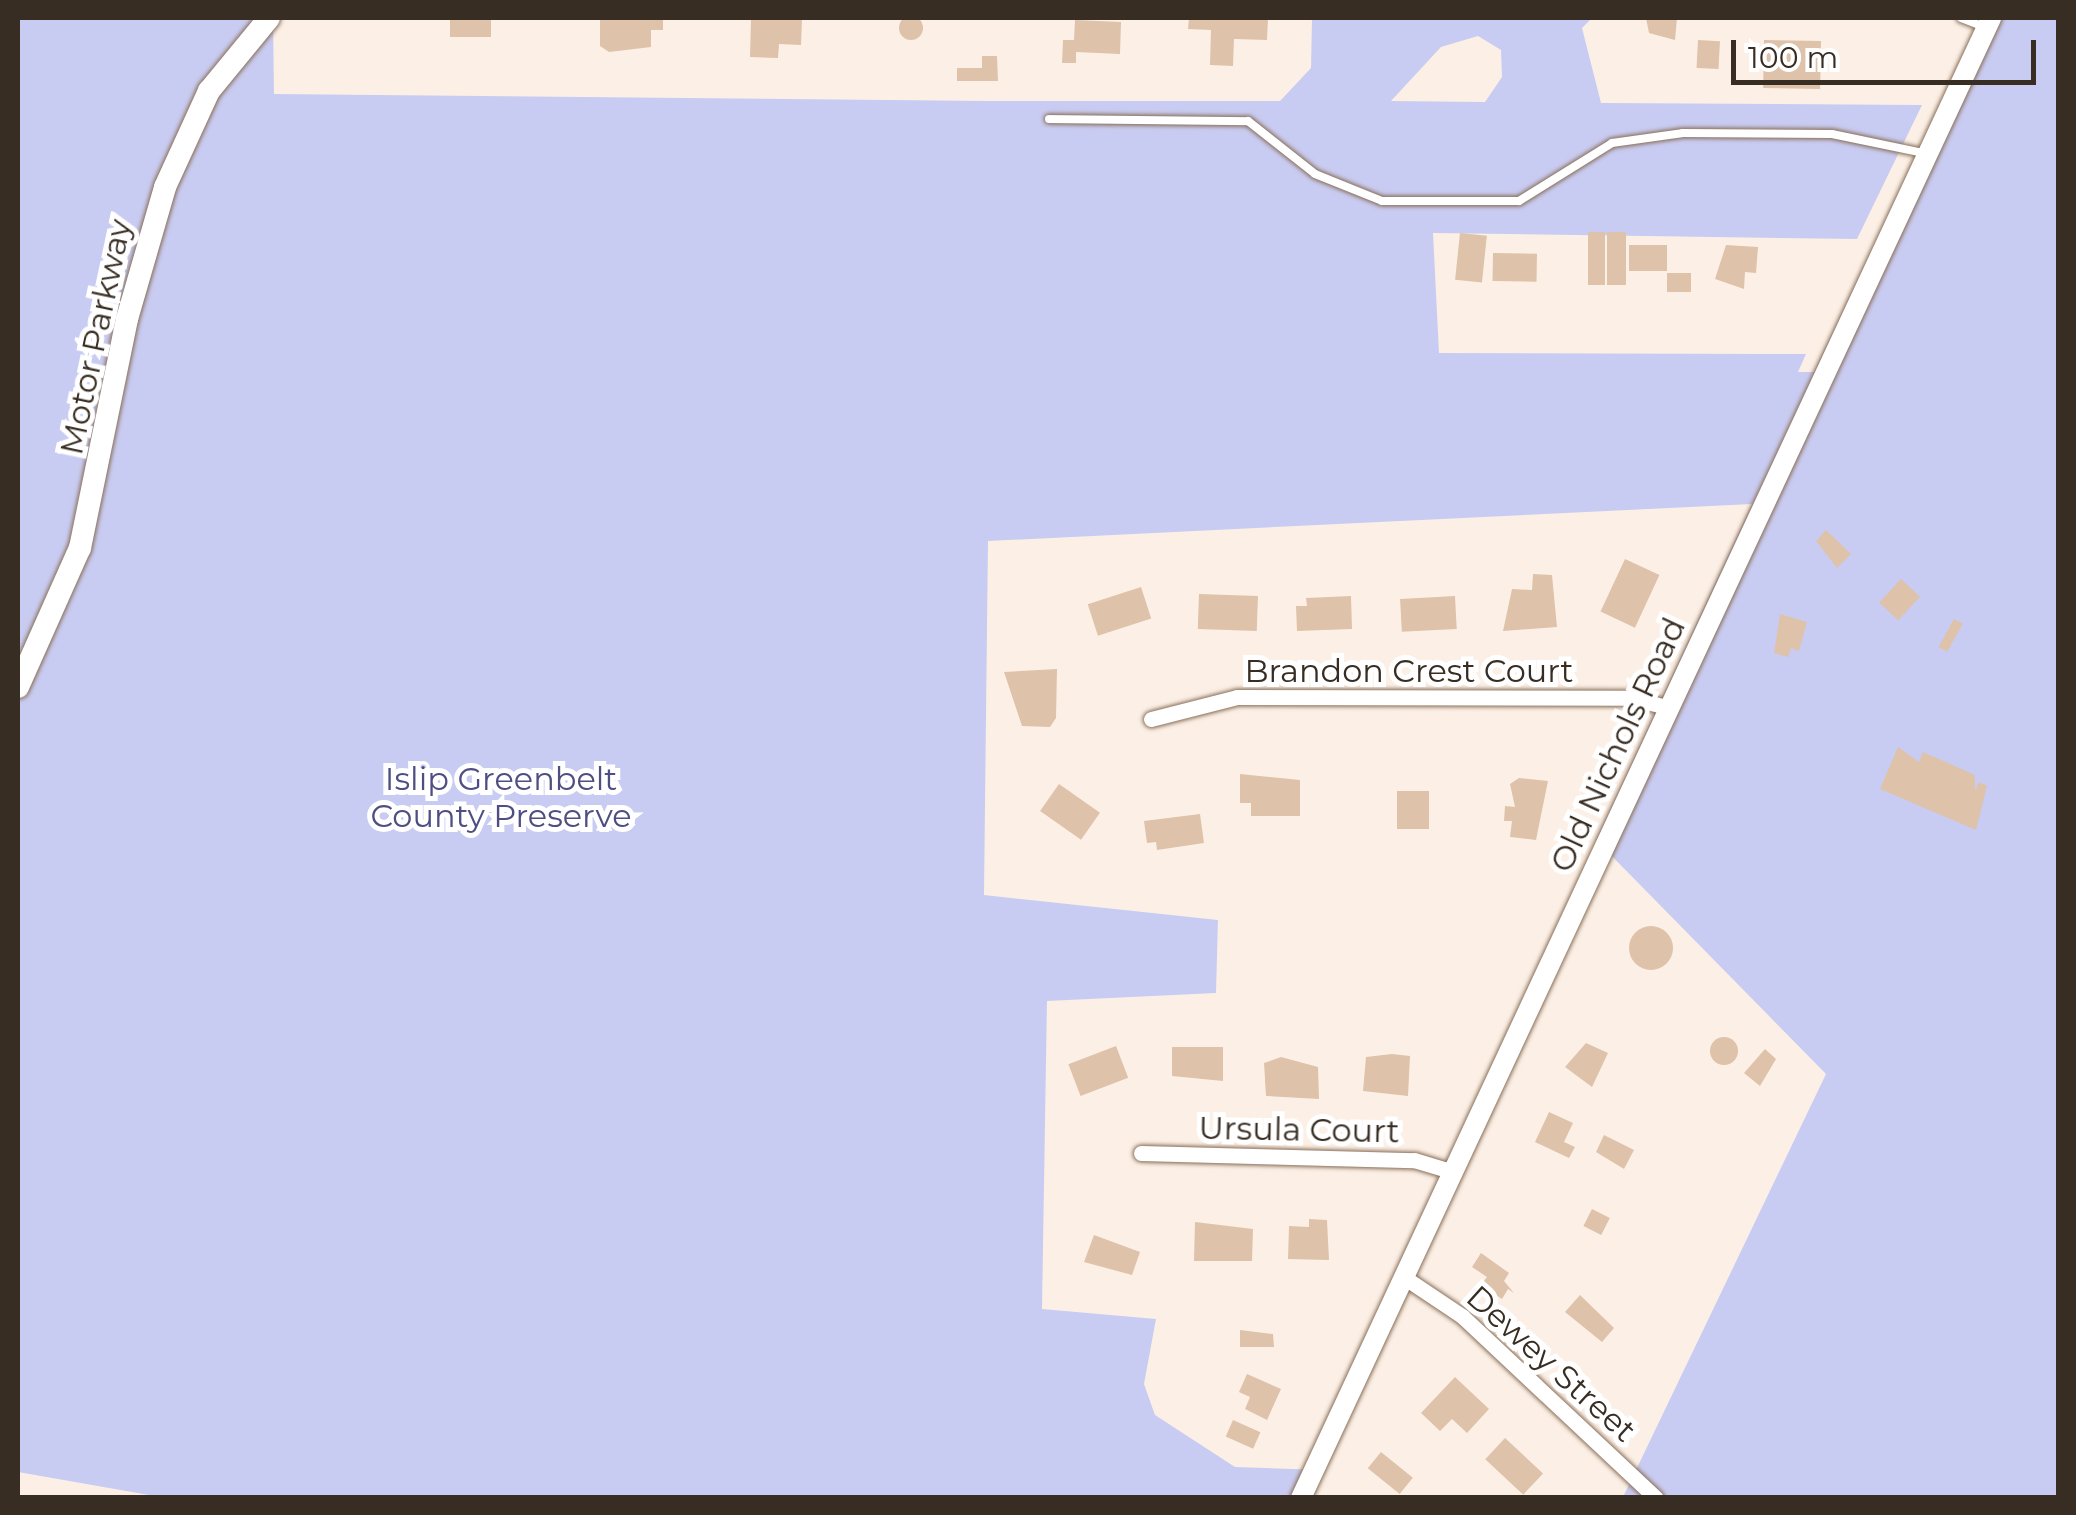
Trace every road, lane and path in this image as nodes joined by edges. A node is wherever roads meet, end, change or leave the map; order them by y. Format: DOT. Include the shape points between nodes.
graph roads {
  1 [pos="269,18"];
  2 [pos="1962,18"];
  3 [pos="1989,22"];
  4 [pos="1049,118"];
  5 [pos="1928,154"];
  6 [pos="18,687"];
  7 [pos="1668,708"];
  8 [pos="1151,719"];
  9 [pos="1141,1154"];
  10 [pos="1454,1172"];
  11 [pos="1405,1278"];
  12 [pos="1301,1498"];
  13 [pos="1656,1498"];
  1 -- 6 [label="main road, Motor Parkway" via="209,91 165,187 132,301 80,548"];
  2 -- 3 [label="lane"];
  3 -- 5 [label="street, Old Nichols Road"];
  4 -- 5 [label="lane" via="1248,120 1315,174 1382,201 1519,201 1612,143 1683,133 1832,134"];
  5 -- 7 [label="street, Old Nichols Road"];
  7 -- 8 [label="street, Brandon Crest Court" via="1634,698 1238,698"];
  7 -- 10 [label="street, Old Nichols Road"];
  9 -- 10 [label="street, Ursula Court" via="1414,1160"];
  10 -- 11 [label="street, Old Nichols Road"];
  11 -- 12 [label="street, Old Nichols Road"];
  11 -- 13 [label="street, Dewey Street" via="1462,1316"];
}
